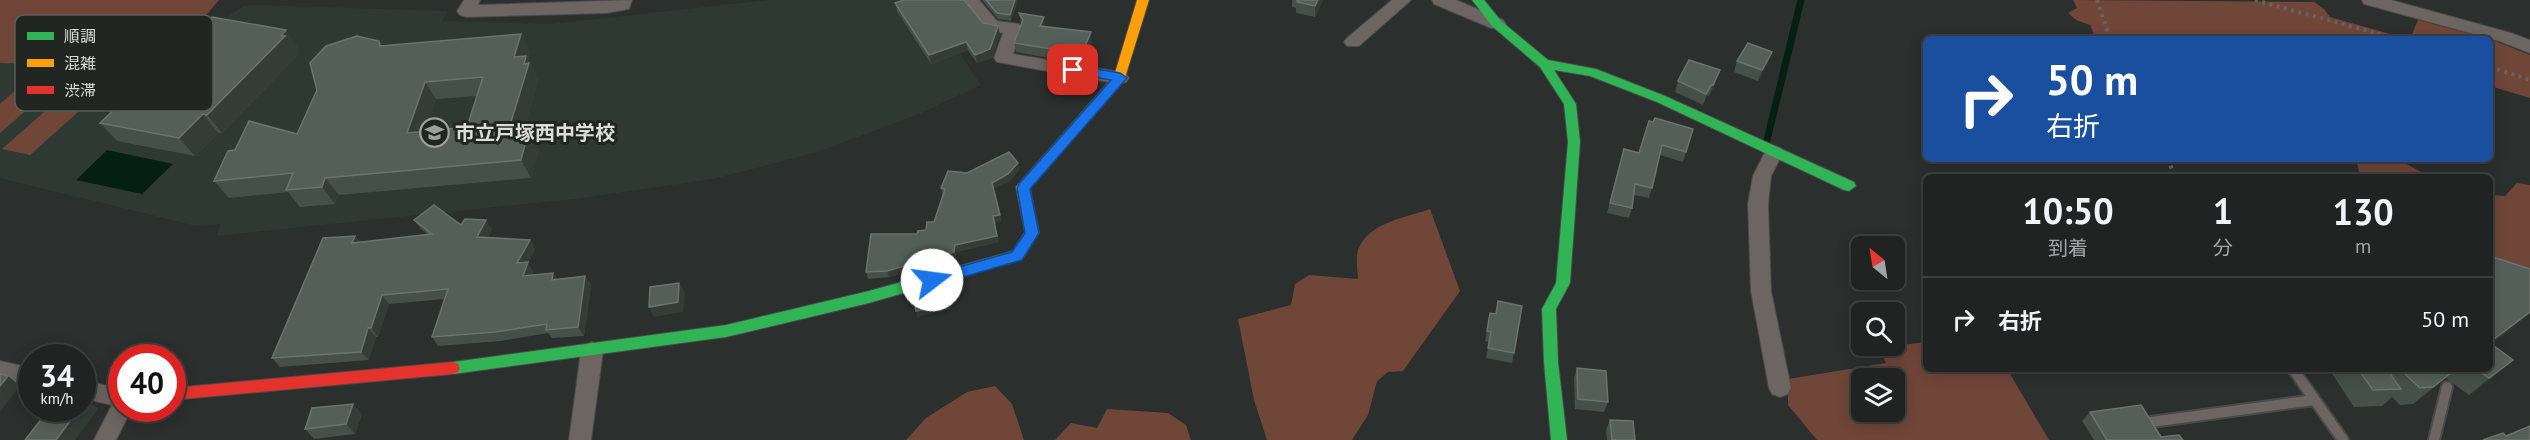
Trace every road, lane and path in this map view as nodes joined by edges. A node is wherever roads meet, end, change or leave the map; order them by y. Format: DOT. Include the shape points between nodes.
graph roads {
  1 [pos="472,0"];
  2 [pos="624,0"];
  3 [pos="970,0"];
  4 [pos="1143,0"];
  5 [pos="1403,0"];
  6 [pos="1440,0"];
  7 [pos="1478,0"];
  8 [pos="2097,0"];
  9 [pos="2255,0"];
  10 [pos="2370,0"];
  11 [pos="1497,24"];
  12 [pos="2109,36"];
  13 [pos="2386,36"];
  14 [pos="1353,42"];
  15 [pos="2530,47"];
  16 [pos="1544,64"];
  17 [pos="2493,68"];
  18 [pos="1120,78"];
  19 [pos="2530,80"];
  20 [pos="1774,153"];
  21 [pos="1850,186"];
  22 [pos="592,351"];
  23 [pos="0,370"];
  24 [pos="2295,372"];
  25 [pos="18,374"];
  26 [pos="2447,387"];
  27 [pos="1780,388"];
  28 [pos="186,393"];
  29 [pos="2314,400"];
  30 [pos="114,422"];
  31 [pos="2151,423"];
  32 [pos="105,440"];
  33 [pos="580,440"];
  34 [pos="1559,440"];
  35 [pos="2343,440"];
  36 [pos="2434,440"];
  1 -- 2 [label="street" via="466,11 607,7 623,4"];
  3 -- 18 [label="street" via="992,26 1013,28 1003,58"];
  4 -- 18 [label="street"];
  5 -- 14 [label="street"];
  6 -- 11 [label="street"];
  7 -- 11 [label="street"];
  8 -- 12 [label="path"];
  9 -- 13 [label="path"];
  10 -- 15 [label="street"];
  11 -- 16 [label="street"];
  16 -- 20 [label="street" via="1592,72 1661,99"];
  16 -- 34 [label="street" via="1570,104 1574,142 1563,284 1549,309"];
  17 -- 19 [label="path"];
  18 -- 22 [label="street" via="1023,188 1032,233 1017,256 726,331"];
  20 -- 21 [label="street"];
  20 -- 27 [label="street" via="1762,176 1758,204 1761,291"];
  22 -- 28 [label="street" via="448,369"];
  22 -- 33 [label="street"];
  23 -- 25 [label="street"];
  24 -- 29 [label="lane"];
  26 -- 36 [label="lane"];
  29 -- 31 [label="lane"];
  29 -- 35 [label="lane"];
  30 -- 32 [label="street"];
}
